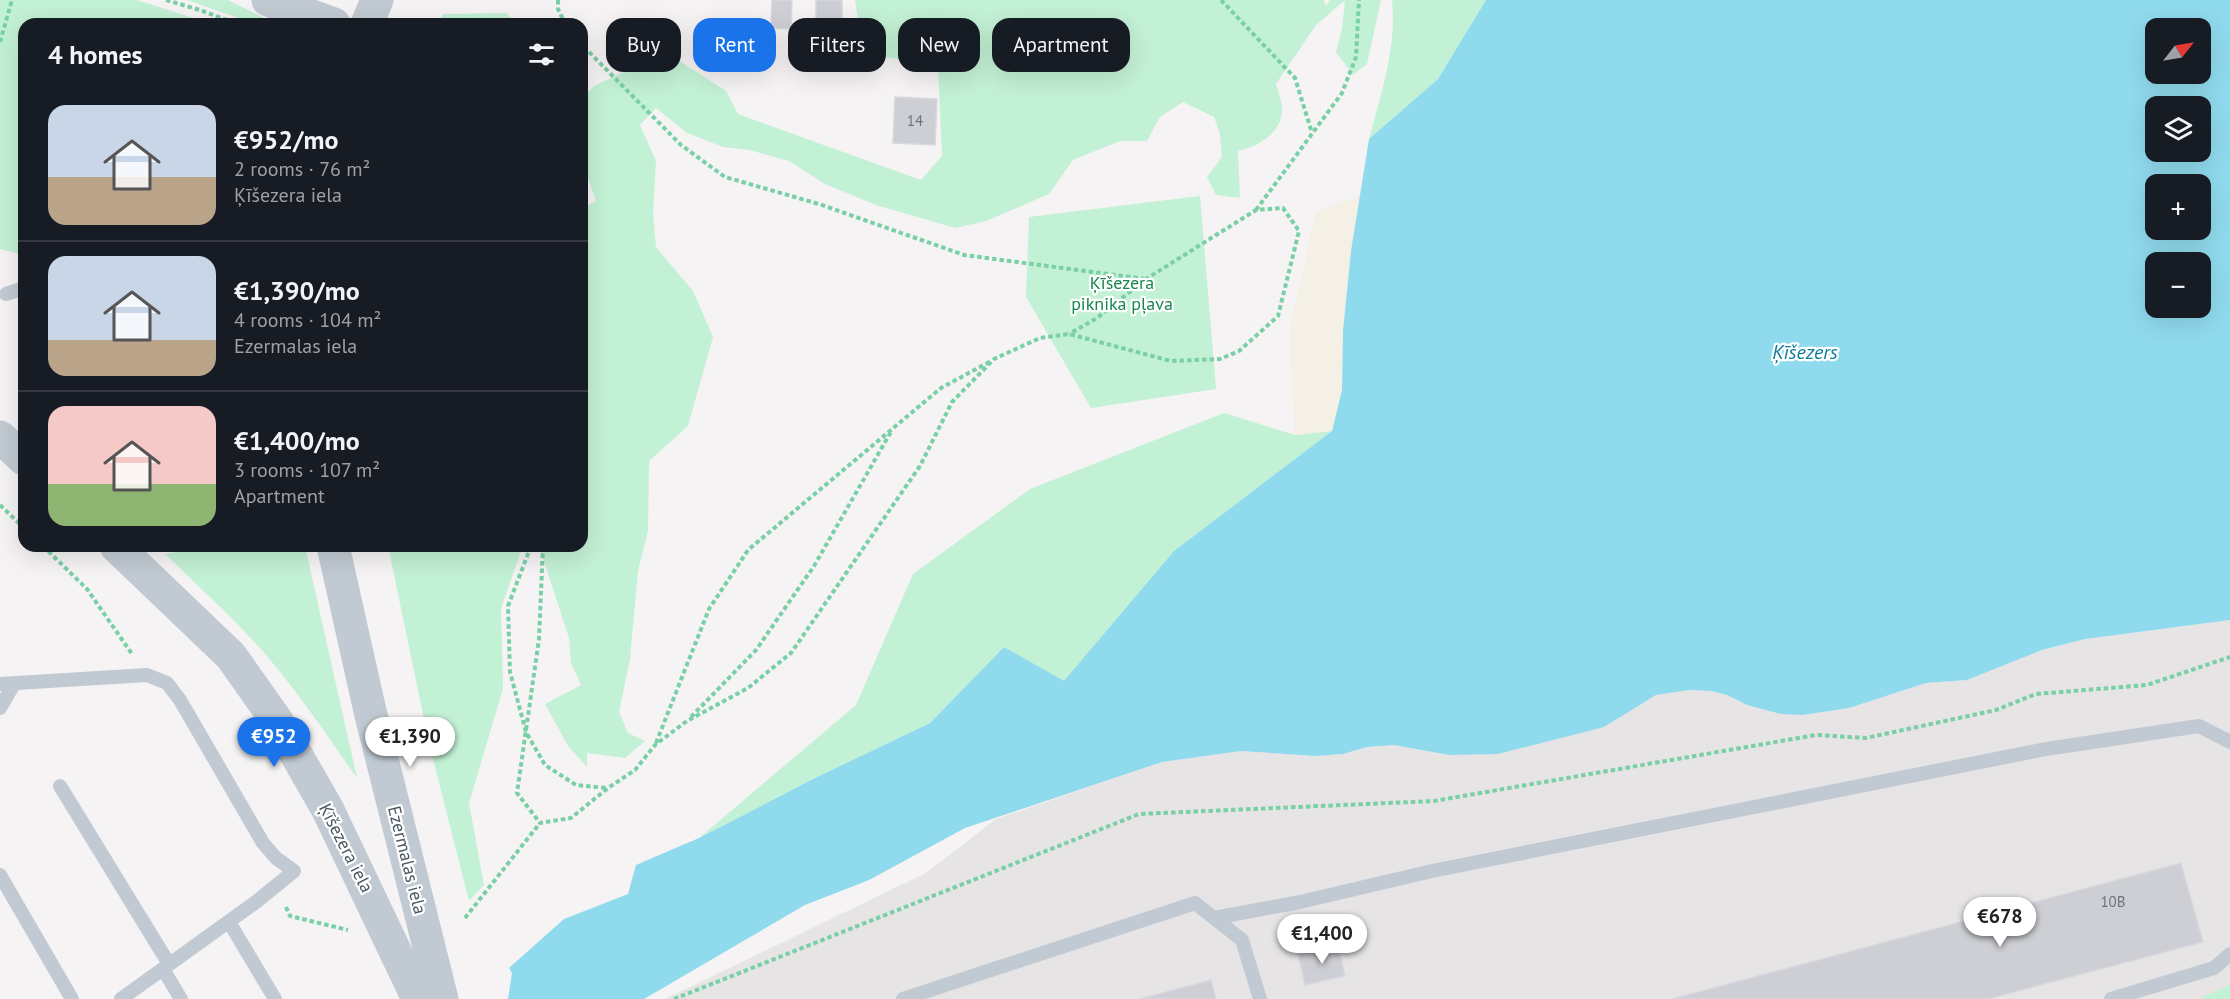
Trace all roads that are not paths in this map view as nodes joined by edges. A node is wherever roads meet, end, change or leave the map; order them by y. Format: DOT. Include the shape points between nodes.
graph roads {
  1 [pos="268,0"];
  2 [pos="377,0"];
  3 [pos="318,18"];
  4 [pos="370,18"];
  5 [pos="18,290"];
  6 [pos="6,294"];
  7 [pos="0,437"];
  8 [pos="18,454"];
  9 [pos="122,552"];
  10 [pos="334,552"];
  11 [pos="7,684"];
  12 [pos="0,708"];
  13 [pos="2230,742"];
  14 [pos="60,786"];
  15 [pos="0,875"];
  16 [pos="1214,918"];
  17 [pos="229,922"];
  18 [pos="2230,954"];
  19 [pos="166,966"];
  20 [pos="72,999"];
  21 [pos="121,999"];
  22 [pos="181,999"];
  23 [pos="275,999"];
  24 [pos="418,999"];
  25 [pos="442,999"];
  26 [pos="903,999"];
  27 [pos="1260,999"];
  28 [pos="2111,999"];
  1 -- 3 [label="street"];
  2 -- 4 [label="street"];
  5 -- 6 [label="lane"];
  7 -- 8 [label="street"];
  9 -- 24 [label="street, Ķīšezera iela" via="231,656 277,721 328,810"];
  10 -- 25 [label="street, Ezermalas iela"];
  11 -- 12 [label="lane"];
  11 -- 17 [label="lane" via="147,675 166,683 180,700 264,843 294,871"];
  13 -- 16 [label="lane" via="2199,726 2046,749 1443,868"];
  14 -- 19 [label="lane"];
  15 -- 20 [label="lane"];
  16 -- 26 [label="lane" via="1195,903"];
  16 -- 27 [label="lane" via="1242,940"];
  17 -- 19 [label="lane"];
  17 -- 23 [label="lane"];
  18 -- 28 [label="lane" via="2214,968"];
  19 -- 21 [label="lane"];
  19 -- 22 [label="lane"];
}
